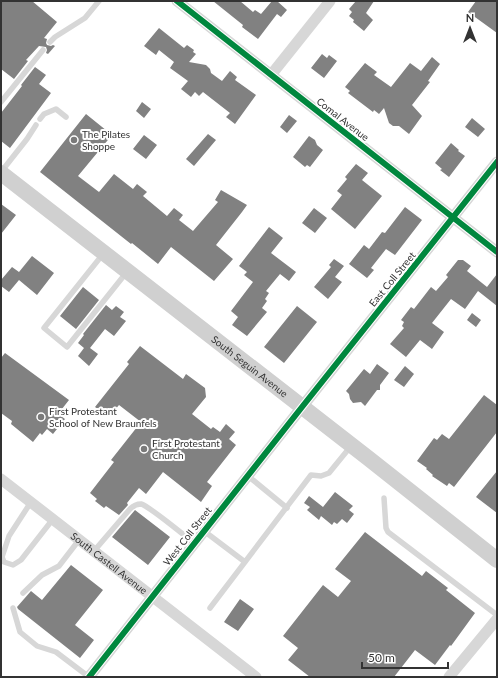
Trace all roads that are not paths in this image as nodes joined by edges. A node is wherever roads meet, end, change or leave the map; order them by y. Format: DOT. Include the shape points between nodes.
graph roads {
  1 [pos="99,1"];
  2 [pos="177,1"];
  3 [pos="330,1"];
  4 [pos="50,42"];
  5 [pos="43,50"];
  6 [pos="271,75"];
  7 [pos="1,102"];
  8 [pos="66,117"];
  9 [pos="40,119"];
  10 [pos="36,125"];
  11 [pos="497,162"];
  12 [pos="1,173"];
  13 [pos="453,218"];
  14 [pos="497,252"];
  15 [pos="103,254"];
  16 [pos="127,272"];
  17 [pos="302,407"];
  18 [pos="352,446"];
  19 [pos="248,476"];
  20 [pos="1,479"];
  21 [pos="384,498"];
  22 [pos="31,502"];
  23 [pos="287,508"];
  24 [pos="53,519"];
  25 [pos="204,531"];
  26 [pos="79,540"];
  27 [pos="194,543"];
  28 [pos="94,551"];
  29 [pos="497,560"];
  30 [pos="245,562"];
  31 [pos="23,593"];
  32 [pos="152,597"];
  33 [pos="13,608"];
  34 [pos="210,608"];
  35 [pos="497,615"];
  36 [pos="497,619"];
  37 [pos="89,677"];
  38 [pos="256,677"];
  39 [pos="449,677"];
  1 -- 4 [label="lane" via="86,18"];
  2 -- 6 [label="street, Comal Avenue"];
  3 -- 6 [label="street"];
  5 -- 7 [label="lane"];
  6 -- 13 [label="street, Comal Avenue"];
  8 -- 9 [label="lane" via="56,109 44,114"];
  10 -- 12 [label="lane"];
  11 -- 13 [label="street, East Coll Street"];
  12 -- 15 [label="main road, South Seguin Avenue"];
  13 -- 14 [label="street, Comal Avenue"];
  13 -- 17 [label="street, East Coll Street"];
  15 -- 16 [label="main road, South Seguin Avenue"];
  15 -- 16 [label="lane" via="44,328 67,347"];
  16 -- 17 [label="main road, South Seguin Avenue"];
  17 -- 18 [label="main road, South Seguin Avenue"];
  17 -- 19 [label="street, West Coll Street"];
  18 -- 23 [label="lane" via="329,473 321,476 311,475"];
  18 -- 29 [label="main road, South Seguin Avenue"];
  19 -- 23 [label="lane"];
  19 -- 25 [label="street, West Coll Street"];
  20 -- 22 [label="street, South Castell Avenue"];
  21 -- 35 [label="lane" via="388,532"];
  22 -- 24 [label="street, South Castell Avenue"];
  22 -- 24 [label="lane" via="9,536 2,557 4,562 13,565 21,560"];
  23 -- 30 [label="lane"];
  24 -- 26 [label="street, South Castell Avenue"];
  25 -- 27 [label="street, West Coll Street"];
  25 -- 30 [label="lane"];
  26 -- 28 [label="street, South Castell Avenue"];
  26 -- 31 [label="lane" via="59,566 42,575"];
  27 -- 28 [label="lane" via="142,504 130,509"];
  27 -- 32 [label="street, West Coll Street"];
  28 -- 32 [label="street, South Castell Avenue"];
  30 -- 34 [label="lane"];
  32 -- 37 [label="street, West Coll Street"];
  32 -- 38 [label="street, South Castell Avenue"];
  33 -- 37 [label="lane" via="20,632 37,646 56,652"];
  36 -- 39 [label="street"];
}
